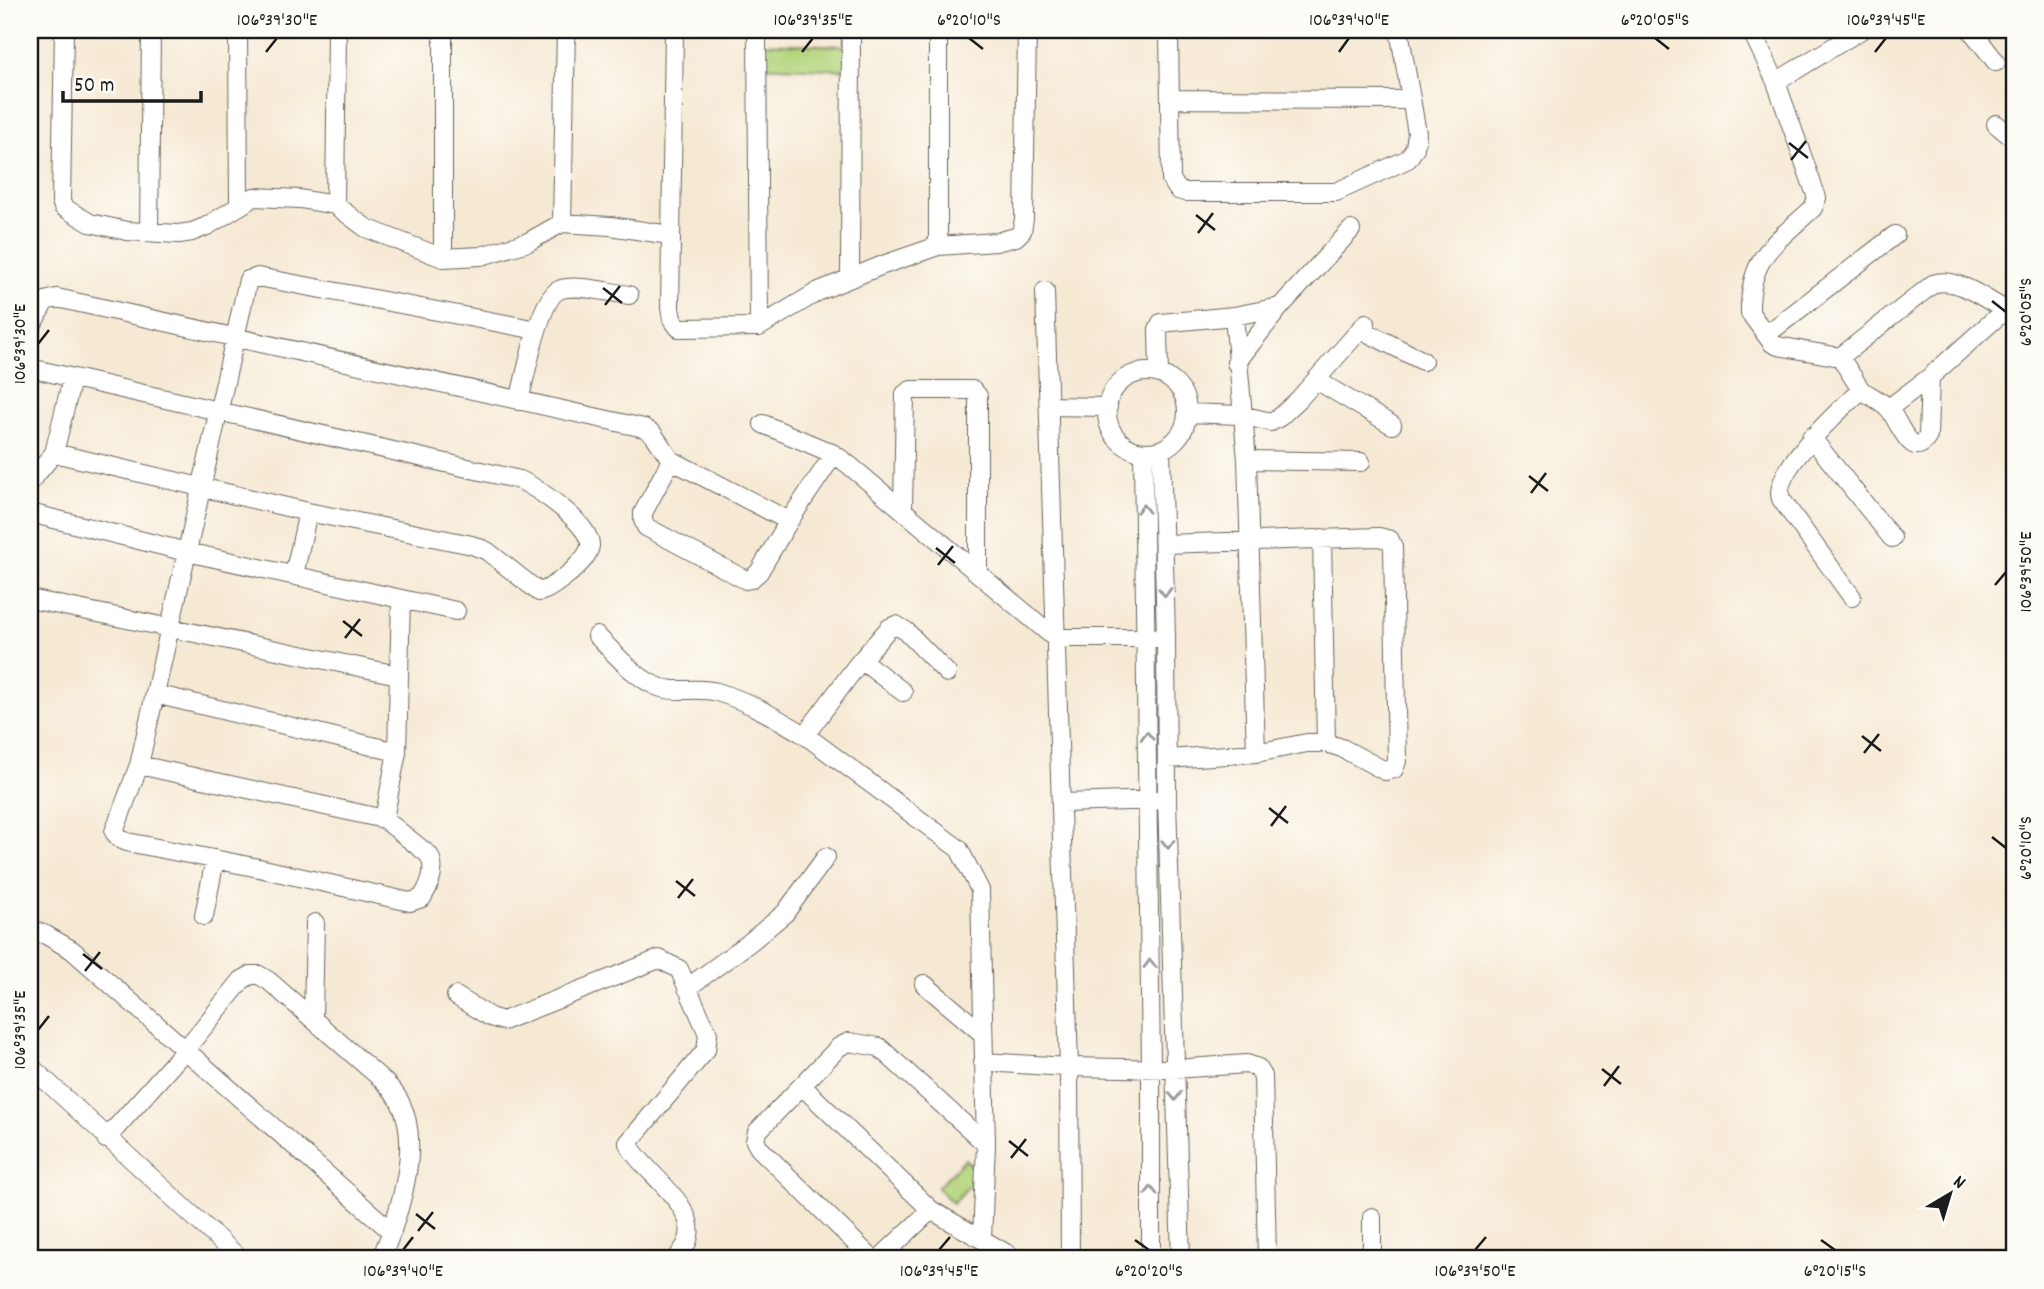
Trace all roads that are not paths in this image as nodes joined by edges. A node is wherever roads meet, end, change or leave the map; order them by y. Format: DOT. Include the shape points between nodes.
graph roads {
  1 [pos="64,30"];
  2 [pos="151,30"];
  3 [pos="238,30"];
  4 [pos="337,30"];
  5 [pos="443,30"];
  6 [pos="566,30"];
  7 [pos="674,30"];
  8 [pos="757,30"];
  9 [pos="851,30"];
  10 [pos="938,30"];
  11 [pos="1027,30"];
  12 [pos="1169,30"];
  13 [pos="1399,30"];
  14 [pos="1751,30"];
  15 [pos="1861,30"];
  16 [pos="1970,30"];
  17 [pos="1996,62"];
  18 [pos="1776,82"];
  19 [pos="1171,99"];
  20 [pos="1411,100"];
  21 [pos="1996,124"];
  22 [pos="2014,139"];
  23 [pos="239,204"];
  24 [pos="335,205"];
  25 [pos="562,223"];
  26 [pos="1351,230"];
  27 [pos="149,232"];
  28 [pos="670,235"];
  29 [pos="1895,235"];
  30 [pos="938,246"];
  31 [pos="443,258"];
  32 [pos="850,278"];
  33 [pos="1045,292"];
  34 [pos="629,295"];
  35 [pos="1280,307"];
  36 [pos="1234,316"];
  37 [pos="759,327"];
  38 [pos="30,329"];
  39 [pos="537,330"];
  40 [pos="1766,335"];
  41 [pos="234,337"];
  42 [pos="1840,357"];
  43 [pos="1423,361"];
  44 [pos="1236,363"];
  45 [pos="30,368"];
  46 [pos="1159,374"];
  47 [pos="1930,377"];
  48 [pos="72,379"];
  49 [pos="1316,380"];
  50 [pos="1861,390"];
  51 [pos="519,401"];
  52 [pos="1049,406"];
  53 [pos="1108,407"];
  54 [pos="1889,408"];
  55 [pos="220,413"];
  56 [pos="1188,413"];
  57 [pos="1241,415"];
  58 [pos="763,424"];
  59 [pos="1392,425"];
  60 [pos="1811,437"];
  61 [pos="1152,452"];
  62 [pos="54,453"];
  63 [pos="834,454"];
  64 [pos="671,460"];
  65 [pos="1247,460"];
  66 [pos="1361,462"];
  67 [pos="30,482"];
  68 [pos="201,486"];
  69 [pos="903,509"];
  70 [pos="308,512"];
  71 [pos="30,513"];
  72 [pos="789,521"];
  73 [pos="1322,538"];
  74 [pos="1892,538"];
  75 [pos="1248,541"];
  76 [pos="1164,544"];
  77 [pos="187,552"];
  78 [pos="978,573"];
  79 [pos="294,575"];
  80 [pos="1852,597"];
  81 [pos="30,599"];
  82 [pos="401,599"];
  83 [pos="456,611"];
  84 [pos="171,629"];
  85 [pos="597,636"];
  86 [pos="1166,637"];
  87 [pos="1055,638"];
  88 [pos="1144,639"];
  89 [pos="861,660"];
  90 [pos="947,673"];
  91 [pos="398,675"];
  92 [pos="903,692"];
  93 [pos="155,694"];
  94 [pos="805,735"];
  95 [pos="1326,743"];
  96 [pos="397,752"];
  97 [pos="1256,753"];
  98 [pos="1168,759"];
  99 [pos="139,765"];
  100 [pos="1148,800"];
  101 [pos="1167,800"];
  102 [pos="1062,803"];
  103 [pos="384,820"];
  104 [pos="826,857"];
  105 [pos="215,859"];
  106 [pos="204,916"];
  107 [pos="315,923"];
  108 [pos="30,929"];
  109 [pos="924,984"];
  110 [pos="687,988"];
  111 [pos="457,996"];
  112 [pos="313,1019"];
  113 [pos="983,1034"];
  114 [pos="185,1051"];
  115 [pos="984,1062"];
  116 [pos="30,1066"];
  117 [pos="1151,1067"];
  118 [pos="1069,1068"];
  119 [pos="1174,1069"];
  120 [pos="802,1086"];
  121 [pos="107,1139"];
  122 [pos="986,1144"];
  123 [pos="930,1210"];
  124 [pos="1372,1217"];
  125 [pos="392,1232"];
  126 [pos="982,1238"];
  127 [pos="240,1259"];
  128 [pos="382,1259"];
  129 [pos="677,1259"];
  130 [pos="877,1259"];
  131 [pos="1016,1259"];
  132 [pos="1070,1259"];
  133 [pos="1151,1259"];
  134 [pos="1181,1259"];
  135 [pos="1267,1259"];
  136 [pos="1372,1259"];
  1 -- 27 [label="street" via="63,207 90,223"];
  2 -- 27 [label="street"];
  3 -- 23 [label="street"];
  4 -- 24 [label="street"];
  5 -- 31 [label="street"];
  6 -- 25 [label="street"];
  7 -- 28 [label="street"];
  8 -- 37 [label="street"];
  9 -- 32 [label="street"];
  10 -- 30 [label="street"];
  11 -- 30 [label="street" via="1022,230 1016,237 996,242"];
  12 -- 19 [label="street"];
  13 -- 20 [label="street"];
  14 -- 18 [label="street"];
  15 -- 18 [label="street"];
  16 -- 17 [label="street"];
  18 -- 40 [label="street" via="1817,198 1814,208 1758,264 1750,313"];
  19 -- 20 [label="street"];
  19 -- 20 [label="street" via="1171,179 1178,190 1306,194 1336,192 1408,159 1417,132"];
  21 -- 22 [label="street"];
  23 -- 24 [label="street" via="254,197 270,197"];
  23 -- 27 [label="street" via="192,232"];
  24 -- 31 [label="street" via="366,228"];
  25 -- 28 [label="street"];
  25 -- 31 [label="street" via="527,242 481,256"];
  26 -- 35 [label="street"];
  28 -- 37 [label="street" via="670,308 675,325"];
  29 -- 40 [label="street"];
  30 -- 32 [label="street"];
  32 -- 37 [label="street"];
  33 -- 52 [label="street"];
  34 -- 39 [label="street" via="560,289 551,295"];
  35 -- 36 [label="street"];
  35 -- 44 [label="street"];
  36 -- 44 [label="street"];
  36 -- 46 [label="street" via="1161,323"];
  38 -- 41 [label="street" via="45,301 57,298"];
  39 -- 41 [label="street" via="254,276 246,284"];
  39 -- 51 [label="street"];
  40 -- 42 [label="street" via="1778,346"];
  41 -- 51 [label="street"];
  41 -- 55 [label="street"];
  42 -- 47 [label="street" via="1940,282 1954,283 2005,310"];
  42 -- 50 [label="street"];
  43 -- 49 [label="street" via="1363,326"];
  44 -- 57 [label="street"];
  45 -- 48 [label="street"];
  46 -- 53 [label="street" via="1134,373 1119,382"];
  46 -- 56 [label="street" via="1170,377 1182,391"];
  47 -- 54 [label="street"];
  47 -- 54 [label="street" via="1928,436 1922,444 1910,443"];
  48 -- 55 [label="street"];
  48 -- 62 [label="street"];
  49 -- 57 [label="street" via="1271,422"];
  49 -- 59 [label="street"];
  50 -- 54 [label="street"];
  50 -- 60 [label="street"];
  51 -- 64 [label="street" via="644,428"];
  52 -- 53 [label="street"];
  52 -- 87 [label="street"];
  53 -- 61 [label="street" via="1112,433 1125,446"];
  55 -- 68 [label="street"];
  55 -- 70 [label="street" via="520,480 564,510 584,532 590,547 567,575 539,592 472,545"];
  56 -- 57 [label="street"];
  56 -- 61 [label="street" via="1176,441"];
  57 -- 65 [label="street"];
  58 -- 63 [label="street"];
  60 -- 74 [label="street"];
  60 -- 80 [label="street" via="1778,492"];
  61 -- 76 [label="street"];
  88 -- 61 [label="street, one-way"];
  62 -- 67 [label="street"];
  62 -- 68 [label="street"];
  63 -- 69 [label="street"];
  63 -- 72 [label="street"];
  64 -- 72 [label="street"];
  64 -- 72 [label="street" via="643,513 646,527 740,578 751,579 759,572"];
  65 -- 66 [label="street"];
  65 -- 75 [label="street"];
  68 -- 70 [label="street"];
  68 -- 77 [label="street"];
  69 -- 78 [label="street"];
  69 -- 78 [label="street" via="905,394 911,390 973,390 978,396"];
  70 -- 79 [label="street"];
  71 -- 77 [label="street"];
  73 -- 75 [label="street"];
  73 -- 95 [label="street"];
  73 -- 95 [label="street" via="1379,537 1390,540 1393,547 1396,766 1385,771"];
  75 -- 76 [label="street"];
  75 -- 97 [label="street"];
  76 -- 86 [label="street, one-way"];
  77 -- 79 [label="street"];
  77 -- 84 [label="street"];
  78 -- 87 [label="street"];
  79 -- 82 [label="street"];
  81 -- 84 [label="street"];
  82 -- 83 [label="street"];
  82 -- 91 [label="street"];
  84 -- 91 [label="street"];
  84 -- 93 [label="street"];
  85 -- 94 [label="street" via="651,684 664,690 716,692"];
  86 -- 88 [label="street"];
  86 -- 98 [label="street"];
  87 -- 88 [label="street"];
  87 -- 102 [label="street"];
  100 -- 88 [label="street, one-way"];
  89 -- 90 [label="street" via="896,625"];
  89 -- 92 [label="street"];
  89 -- 94 [label="street"];
  91 -- 96 [label="street"];
  93 -- 96 [label="street"];
  93 -- 99 [label="street"];
  94 -- 113 [label="street" via="959,849 980,890"];
  95 -- 97 [label="street"];
  96 -- 103 [label="street"];
  97 -- 98 [label="street"];
  98 -- 101 [label="street"];
  99 -- 103 [label="street"];
  99 -- 105 [label="street" via="116,836"];
  100 -- 101 [label="street"];
  100 -- 102 [label="street"];
  117 -- 100 [label="street, one-way"];
  101 -- 119 [label="street, one-way"];
  102 -- 118 [label="street"];
  103 -- 105 [label="street" via="432,861 426,892 417,901"];
  104 -- 110 [label="street" via="785,914"];
  105 -- 106 [label="street"];
  107 -- 112 [label="street"];
  108 -- 114 [label="street" via="72,950"];
  109 -- 113 [label="street"];
  110 -- 111 [label="street" via="678,969 659,959 503,1021"];
  110 -- 129 [label="street" via="708,1034 706,1050 628,1143 686,1217 688,1240"];
  112 -- 114 [label="street" via="269,981 251,975 242,980"];
  112 -- 125 [label="street" via="381,1079 404,1112 409,1160"];
  113 -- 115 [label="street"];
  114 -- 121 [label="street"];
  114 -- 125 [label="street"];
  115 -- 118 [label="street"];
  115 -- 122 [label="street"];
  116 -- 121 [label="street"];
  117 -- 118 [label="street"];
  117 -- 119 [label="street"];
  133 -- 117 [label="street, one-way"];
  118 -- 132 [label="street"];
  119 -- 134 [label="street, one-way"];
  119 -- 135 [label="street" via="1247,1064 1263,1076"];
  120 -- 122 [label="street" via="839,1047 849,1042 879,1047"];
  120 -- 123 [label="street"];
  120 -- 130 [label="street" via="757,1132 755,1141"];
  121 -- 127 [label="street"];
  122 -- 126 [label="street"];
  123 -- 126 [label="street"];
  123 -- 130 [label="street"];
  124 -- 136 [label="street"];
  125 -- 128 [label="street"];
  126 -- 131 [label="street"];
}
